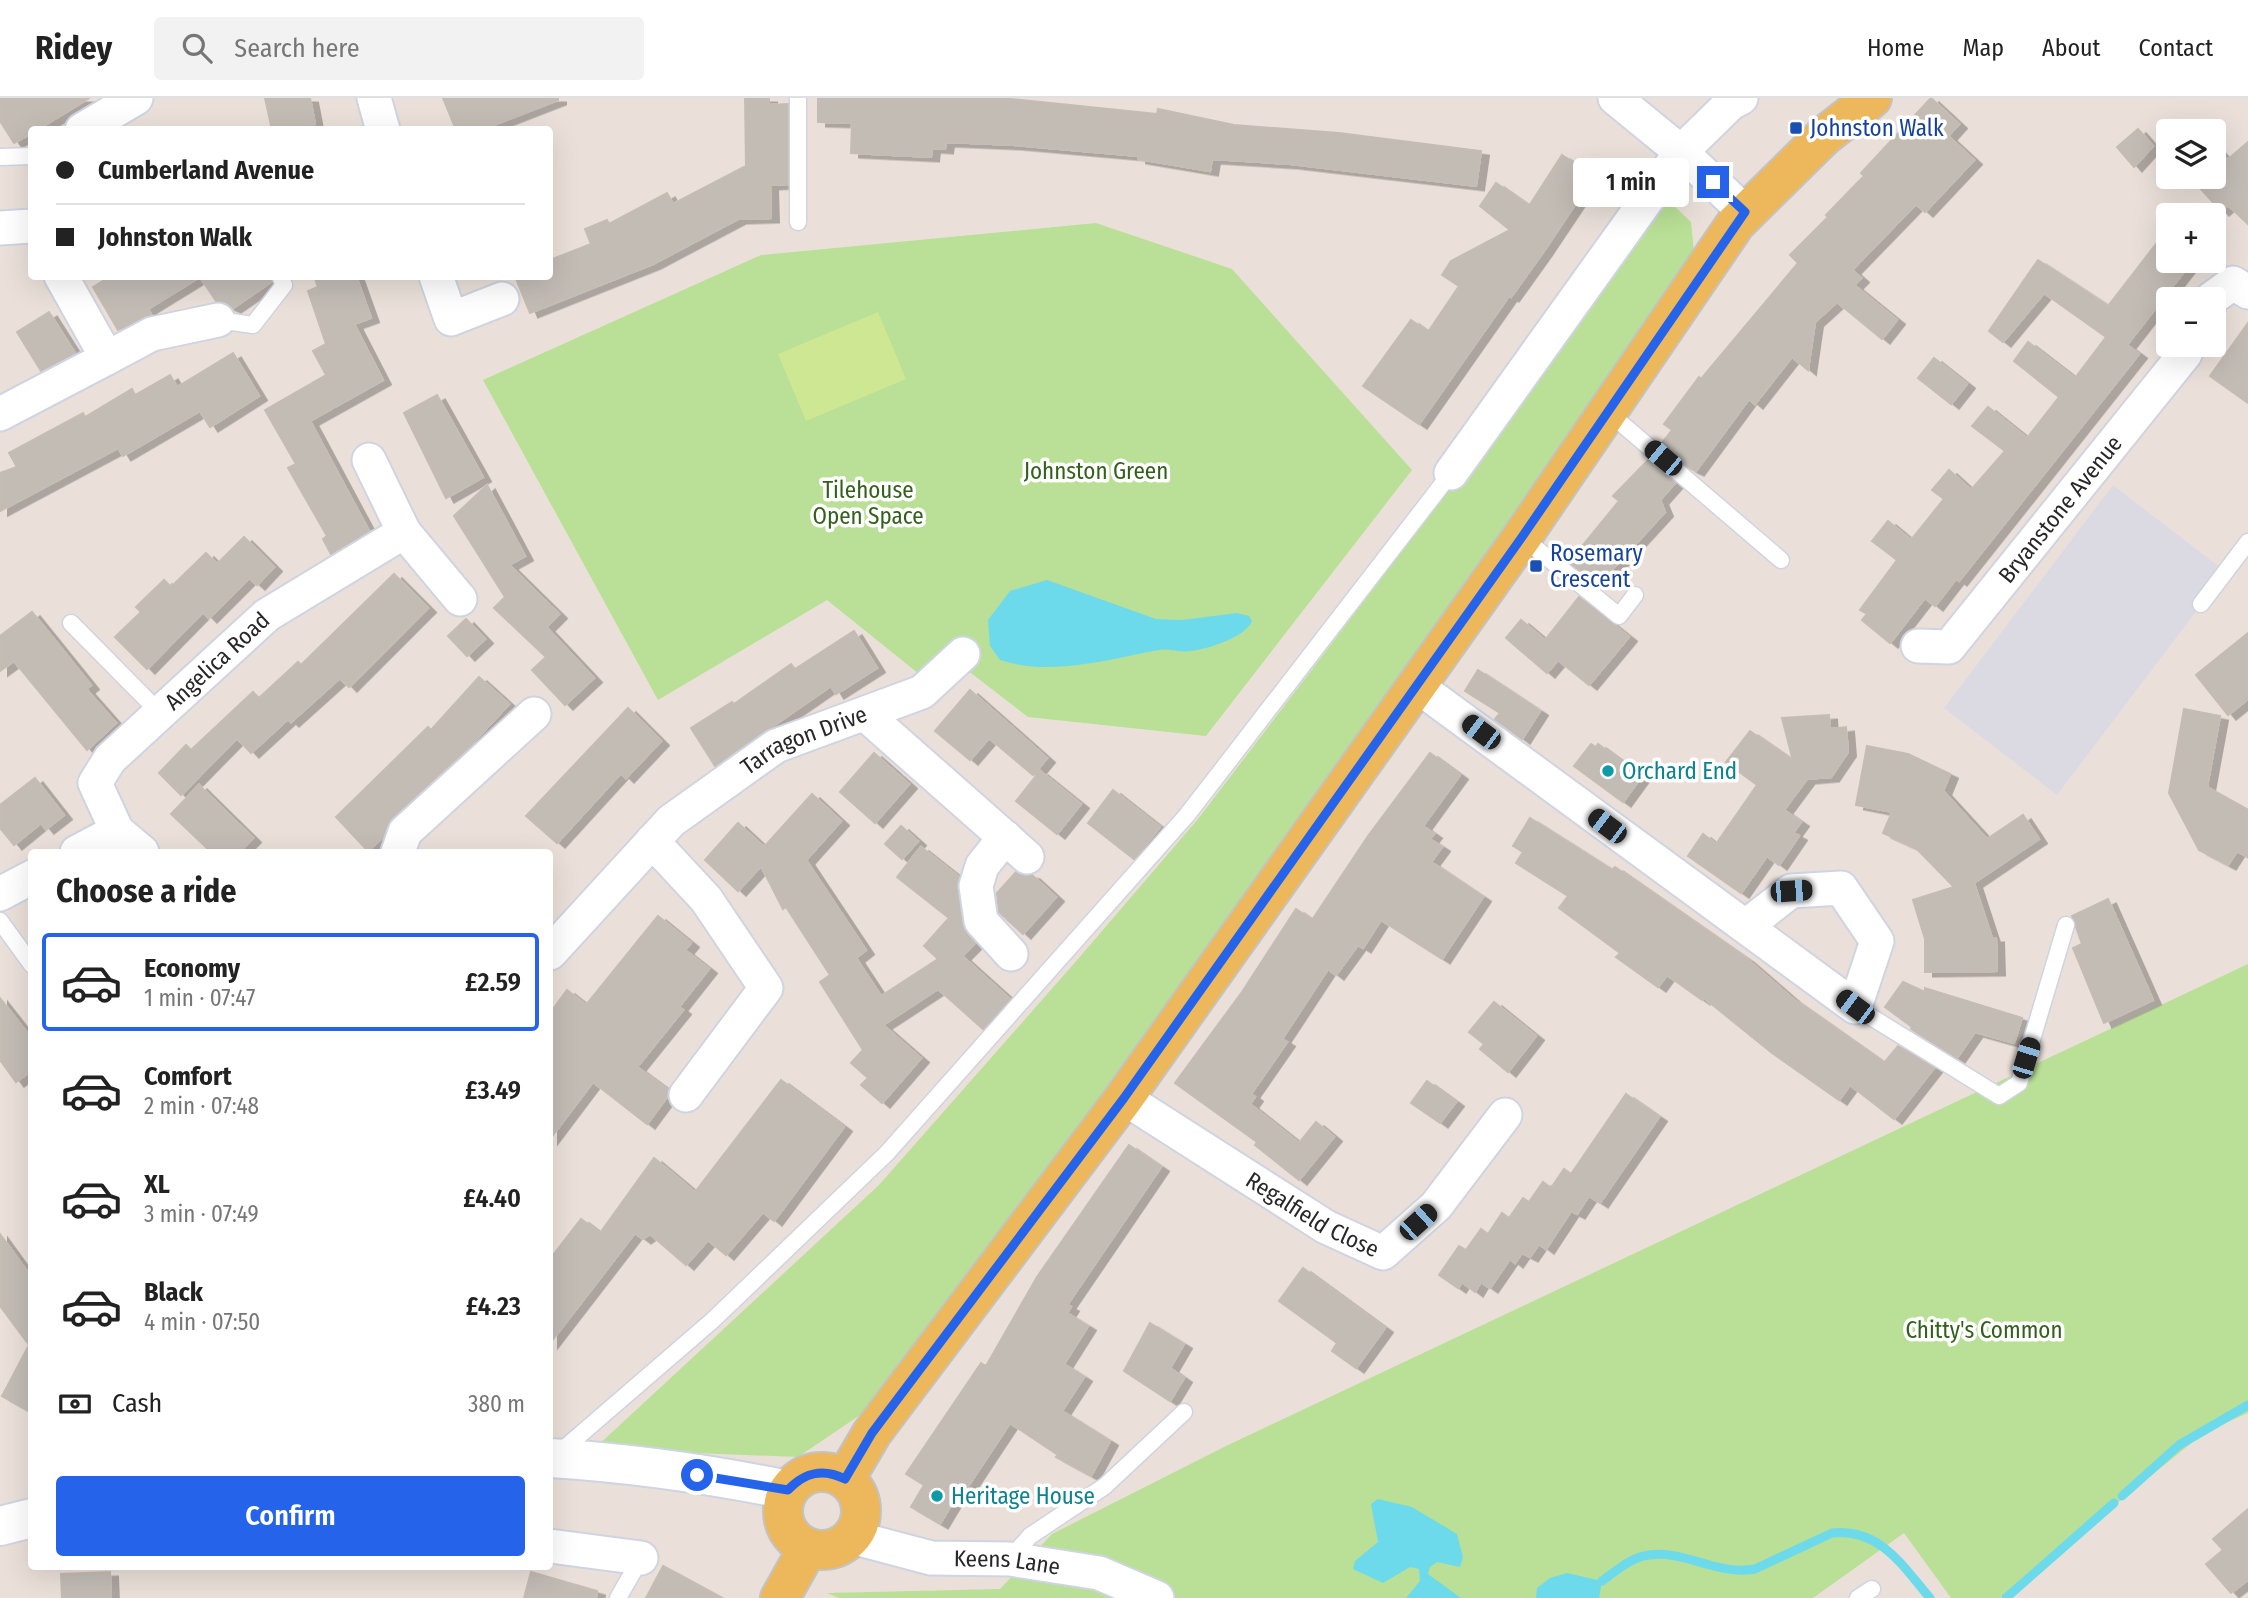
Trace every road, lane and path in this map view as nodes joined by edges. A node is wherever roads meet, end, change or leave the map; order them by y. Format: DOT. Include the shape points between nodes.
graph roads {
  1 [pos="136,98"];
  2 [pos="374,98"];
  3 [pos="798,98"];
  4 [pos="1615,98"];
  5 [pos="1741,98"];
  6 [pos="1872,98"];
  7 [pos="89,126"];
  8 [pos="382,126"];
  9 [pos="1681,152"];
  10 [pos="28,156"];
  11 [pos="0,157"];
  12 [pos="1745,212"];
  13 [pos="798,222"];
  14 [pos="28,226"];
  15 [pos="0,228"];
  16 [pos="63,280"];
  17 [pos="282,280"];
  18 [pos="437,280"];
  19 [pos="2226,288"];
  20 [pos="2248,292"];
  21 [pos="502,299"];
  22 [pos="218,320"];
  23 [pos="2183,357"];
  24 [pos="107,358"];
  25 [pos="1608,412"];
  26 [pos="0,414"];
  27 [pos="369,460"];
  28 [pos="1451,472"];
  29 [pos="404,532"];
  30 [pos="1522,537"];
  31 [pos="2248,542"];
  32 [pos="1781,560"];
  33 [pos="1636,595"];
  34 [pos="460,598"];
  35 [pos="2200,604"];
  36 [pos="71,623"];
  37 [pos="1919,646"];
  38 [pos="962,654"];
  39 [pos="1417,685"];
  40 [pos="160,714"];
  41 [pos="534,714"];
  42 [pos="865,714"];
  43 [pos="117,831"];
  44 [pos="652,841"];
  45 [pos="83,849"];
  46 [pos="138,849"];
  47 [pos="399,849"];
  48 [pos="28,879"];
  49 [pos="0,894"];
  50 [pos="0,921"];
  51 [pos="2066,925"];
  52 [pos="1746,926"];
  53 [pos="553,950"];
  54 [pos="1011,954"];
  55 [pos="28,960"];
  56 [pos="1855,1007"];
  57 [pos="686,1095"];
  58 [pos="1124,1098"];
  59 [pos="1505,1115"];
  60 [pos="1184,1412"];
  61 [pos="553,1456"];
  62 [pos="553,1459"];
  63 [pos="845,1479"];
  64 [pos="788,1490"];
  65 [pos="28,1519"];
  66 [pos="0,1526"];
  67 [pos="852,1537"];
  68 [pos="553,1546"];
  69 [pos="808,1548"];
  70 [pos="641,1558"];
  71 [pos="1010,1559"];
  72 [pos="618,1598"];
  73 [pos="780,1598"];
  74 [pos="1157,1598"];
  1 -- 7 [label="street"];
  2 -- 8 [label="street"];
  3 -- 13 [label="lane"];
  4 -- 9 [label="street"];
  5 -- 9 [label="street"];
  6 -- 12 [label="main road" via="1823,137"];
  9 -- 12 [label="street"];
  9 -- 28 [label="street"];
  10 -- 11 [label="lane"];
  12 -- 25 [label="main road"];
  14 -- 15 [label="street"];
  16 -- 24 [label="street"];
  17 -- 22 [label="lane" via="284,285 253,325"];
  18 -- 21 [label="street" via="451,319"];
  19 -- 20 [label="street" via="2233,283"];
  22 -- 24 [label="street" via="152,334"];
  23 -- 37 [label="street, Bryanstone Avenue" via="1949,646"];
  24 -- 26 [label="street"];
  25 -- 30 [label="main road"];
  25 -- 32 [label="lane"];
  27 -- 29 [label="street"];
  28 -- 61 [label="lane" via="1187,816 887,1153 713,1320"];
  29 -- 34 [label="street"];
  29 -- 40 [label="street, Angelica Road" via="267,615"];
  30 -- 33 [label="lane" via="1619,616"];
  30 -- 39 [label="main road"];
  31 -- 35 [label="lane"];
  36 -- 40 [label="lane"];
  38 -- 42 [label="street, Tarragon Drive" via="922,692"];
  39 -- 52 [label="street"];
  39 -- 58 [label="main road"];
  40 -- 43 [label="street, Angelica Road" via="110,759 95,783"];
  41 -- 47 [label="street" via="405,832"];
  42 -- 44 [label="street, Tarragon Drive" via="776,746 671,821"];
  42 -- 54 [label="street" via="1016,847 982,866 976,886 981,921"];
  43 -- 45 [label="street"];
  43 -- 46 [label="street, Angelica Road"];
  44 -- 53 [label="street, Tarragon Drive"];
  44 -- 57 [label="street" via="706,899 766,988"];
  48 -- 49 [label="street"];
  50 -- 55 [label="lane"];
  51 -- 56 [label="lane" via="2019,1083 1999,1096"];
  52 -- 56 [label="street"];
  52 -- 56 [label="street" via="1791,891 1841,888 1877,941"];
  58 -- 59 [label="street, Regalfield Close" via="1326,1227 1383,1253 1436,1206"];
  58 -- 63 [label="main road" via="872,1433"];
  60 -- 71 [label="lane" via="1105,1486 1030,1536"];
  62 -- 64 [label="street" via="657,1467"];
  63 -- 64 [label="main road" via="808,1474"];
  63 -- 67 [label="main road" via="854,1489 862,1513"];
  64 -- 69 [label="main road" via="782,1513 785,1524"];
  65 -- 66 [label="street"];
  67 -- 69 [label="main road" via="827,1551"];
  67 -- 71 [label="street, Keens Lane" via="931,1558"];
  68 -- 70 [label="street"];
  69 -- 73 [label="main road"];
  70 -- 72 [label="lane"];
  71 -- 74 [label="street, Keens Lane" via="1099,1573"];
}
